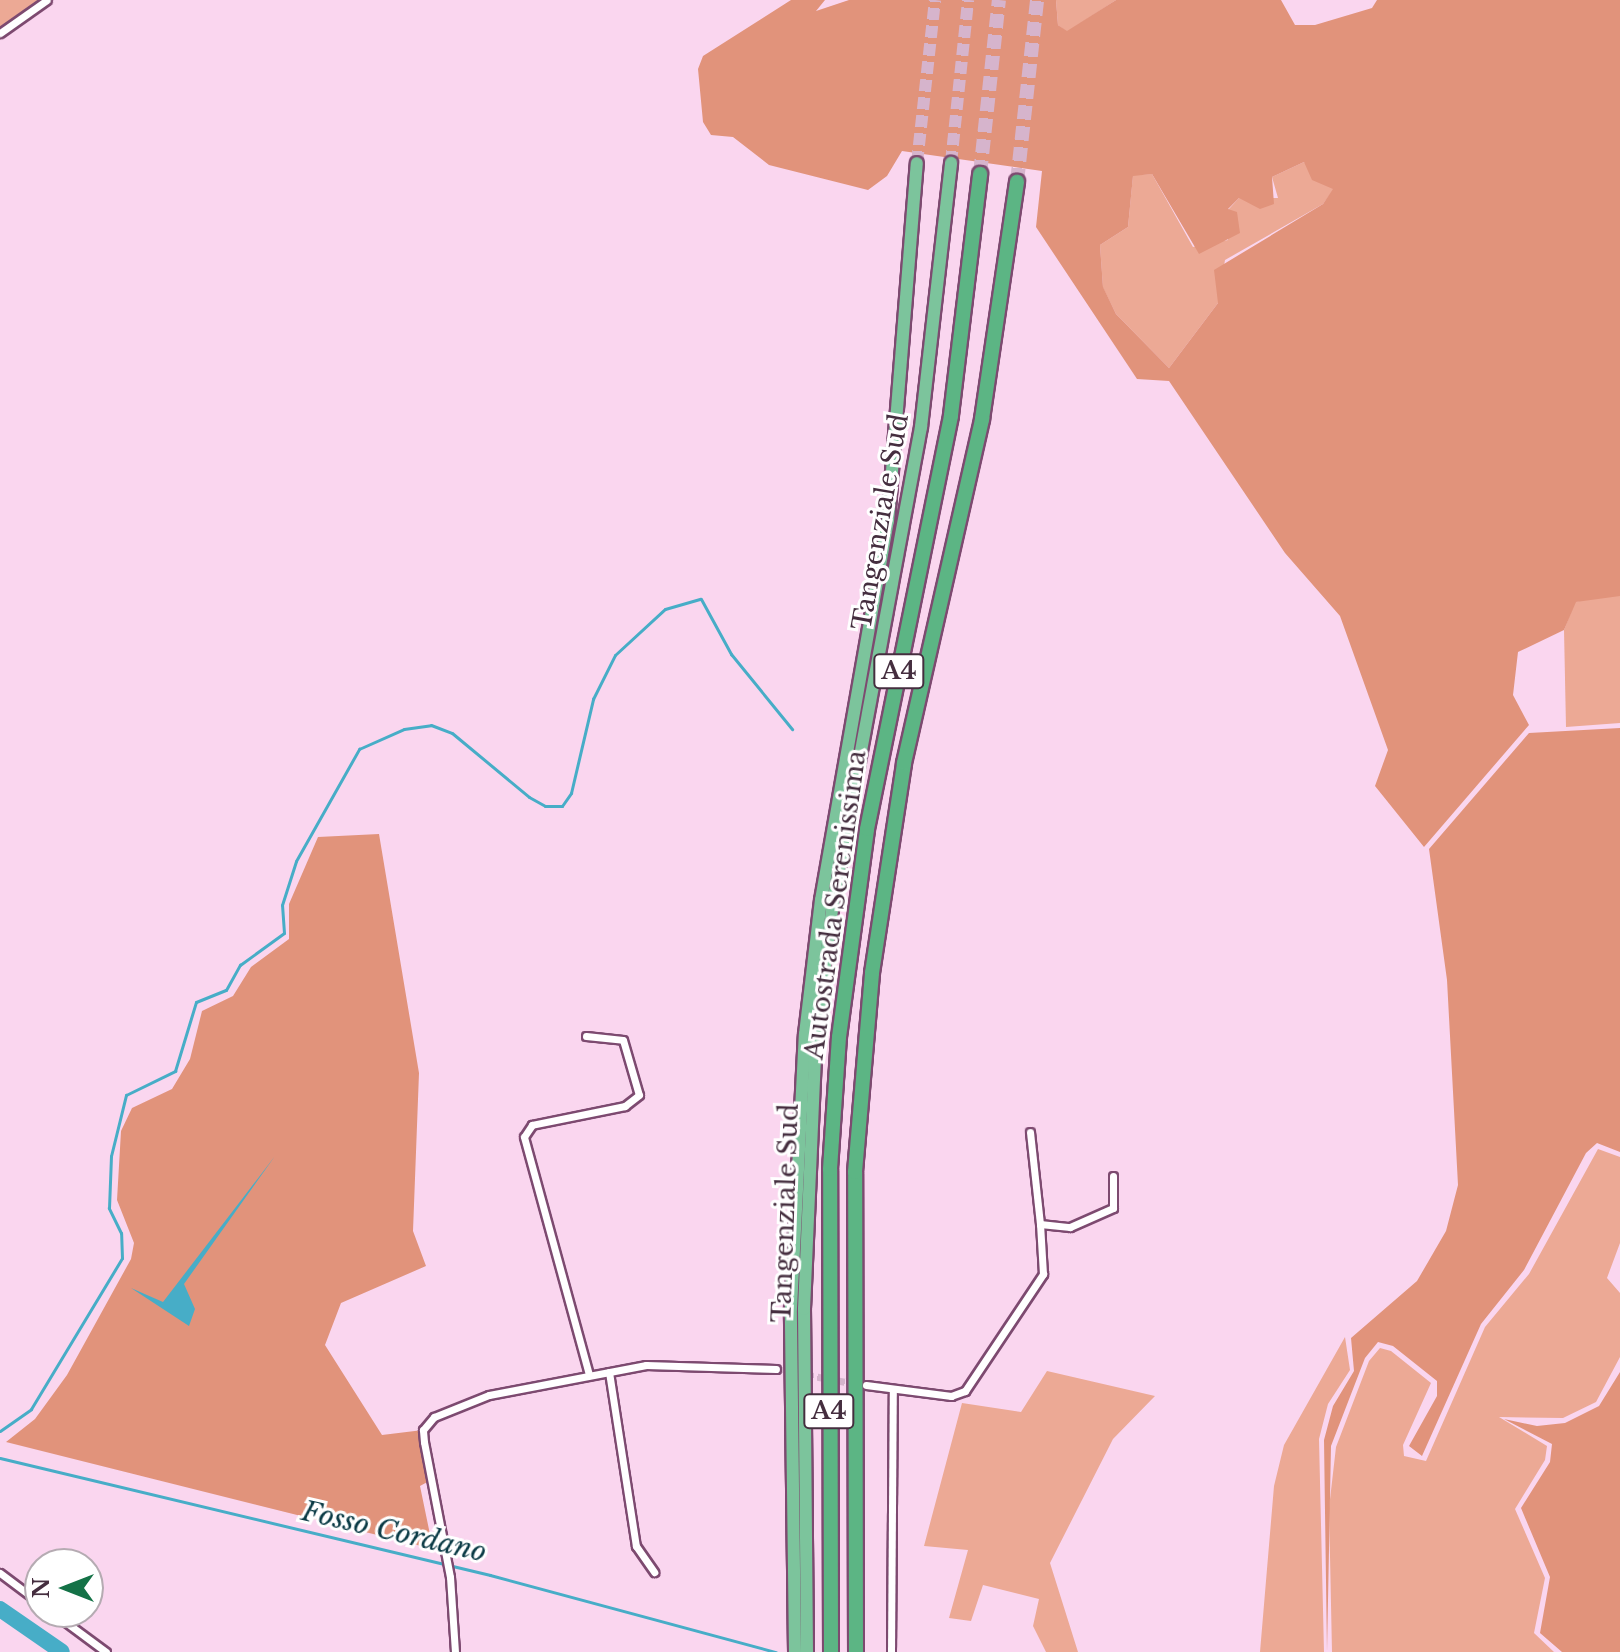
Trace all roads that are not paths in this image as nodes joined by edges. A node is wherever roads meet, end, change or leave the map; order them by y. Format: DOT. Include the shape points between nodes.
graph roads {
  1 [pos="47,0"];
  2 [pos="0,33"];
  3 [pos="917,163"];
  4 [pos="951,163"];
  5 [pos="980,174"];
  6 [pos="1017,182"];
  7 [pos="586,1036"];
  8 [pos="1030,1132"];
  9 [pos="1113,1176"];
  10 [pos="1040,1224"];
  11 [pos="776,1369"];
  12 [pos="609,1372"];
  13 [pos="589,1375"];
  14 [pos="866,1385"];
  15 [pos="893,1391"];
  16 [pos="654,1572"];
  17 [pos="0,1573"];
  18 [pos="24,1591"];
  19 [pos="74,1628"];
  20 [pos="106,1652"];
  21 [pos="455,1652"];
  22 [pos="795,1652"];
  23 [pos="807,1652"];
  24 [pos="831,1652"];
  25 [pos="856,1652"];
  26 [pos="891,1652"];
  1 -- 2 [label="street"];
  3 -- 22 [label="highway, Tangenziale Sud" via="888,521 821,900 805,1034 791,1308"];
  4 -- 23 [label="highway, Tangenziale Sud" via="921,427 833,902 816,1035 804,1309"];
  5 -- 24 [label="highway, Autostrada Serenissima / A4" via="951,415 867,829 839,1037 830,1185"];
  6 -- 25 [label="highway, Autostrada Serenissima / A4" via="982,419 904,763 872,973 855,1172"];
  7 -- 13 [label="street" via="623,1040 639,1095 625,1106 532,1125 524,1137"];
  8 -- 10 [label="street"];
  9 -- 10 [label="street" via="1113,1208 1070,1227"];
  10 -- 15 [label="street" via="1043,1274 978,1377 951,1396"];
  11 -- 12 [label="street" via="695,1363"];
  12 -- 13 [label="street"];
  12 -- 16 [label="street" via="636,1546"];
  13 -- 21 [label="street" via="489,1395 430,1421 424,1442 450,1577"];
  14 -- 15 [label="street"];
  15 -- 26 [label="street"];
  17 -- 18 [label="street"];
  19 -- 20 [label="street"];
}
